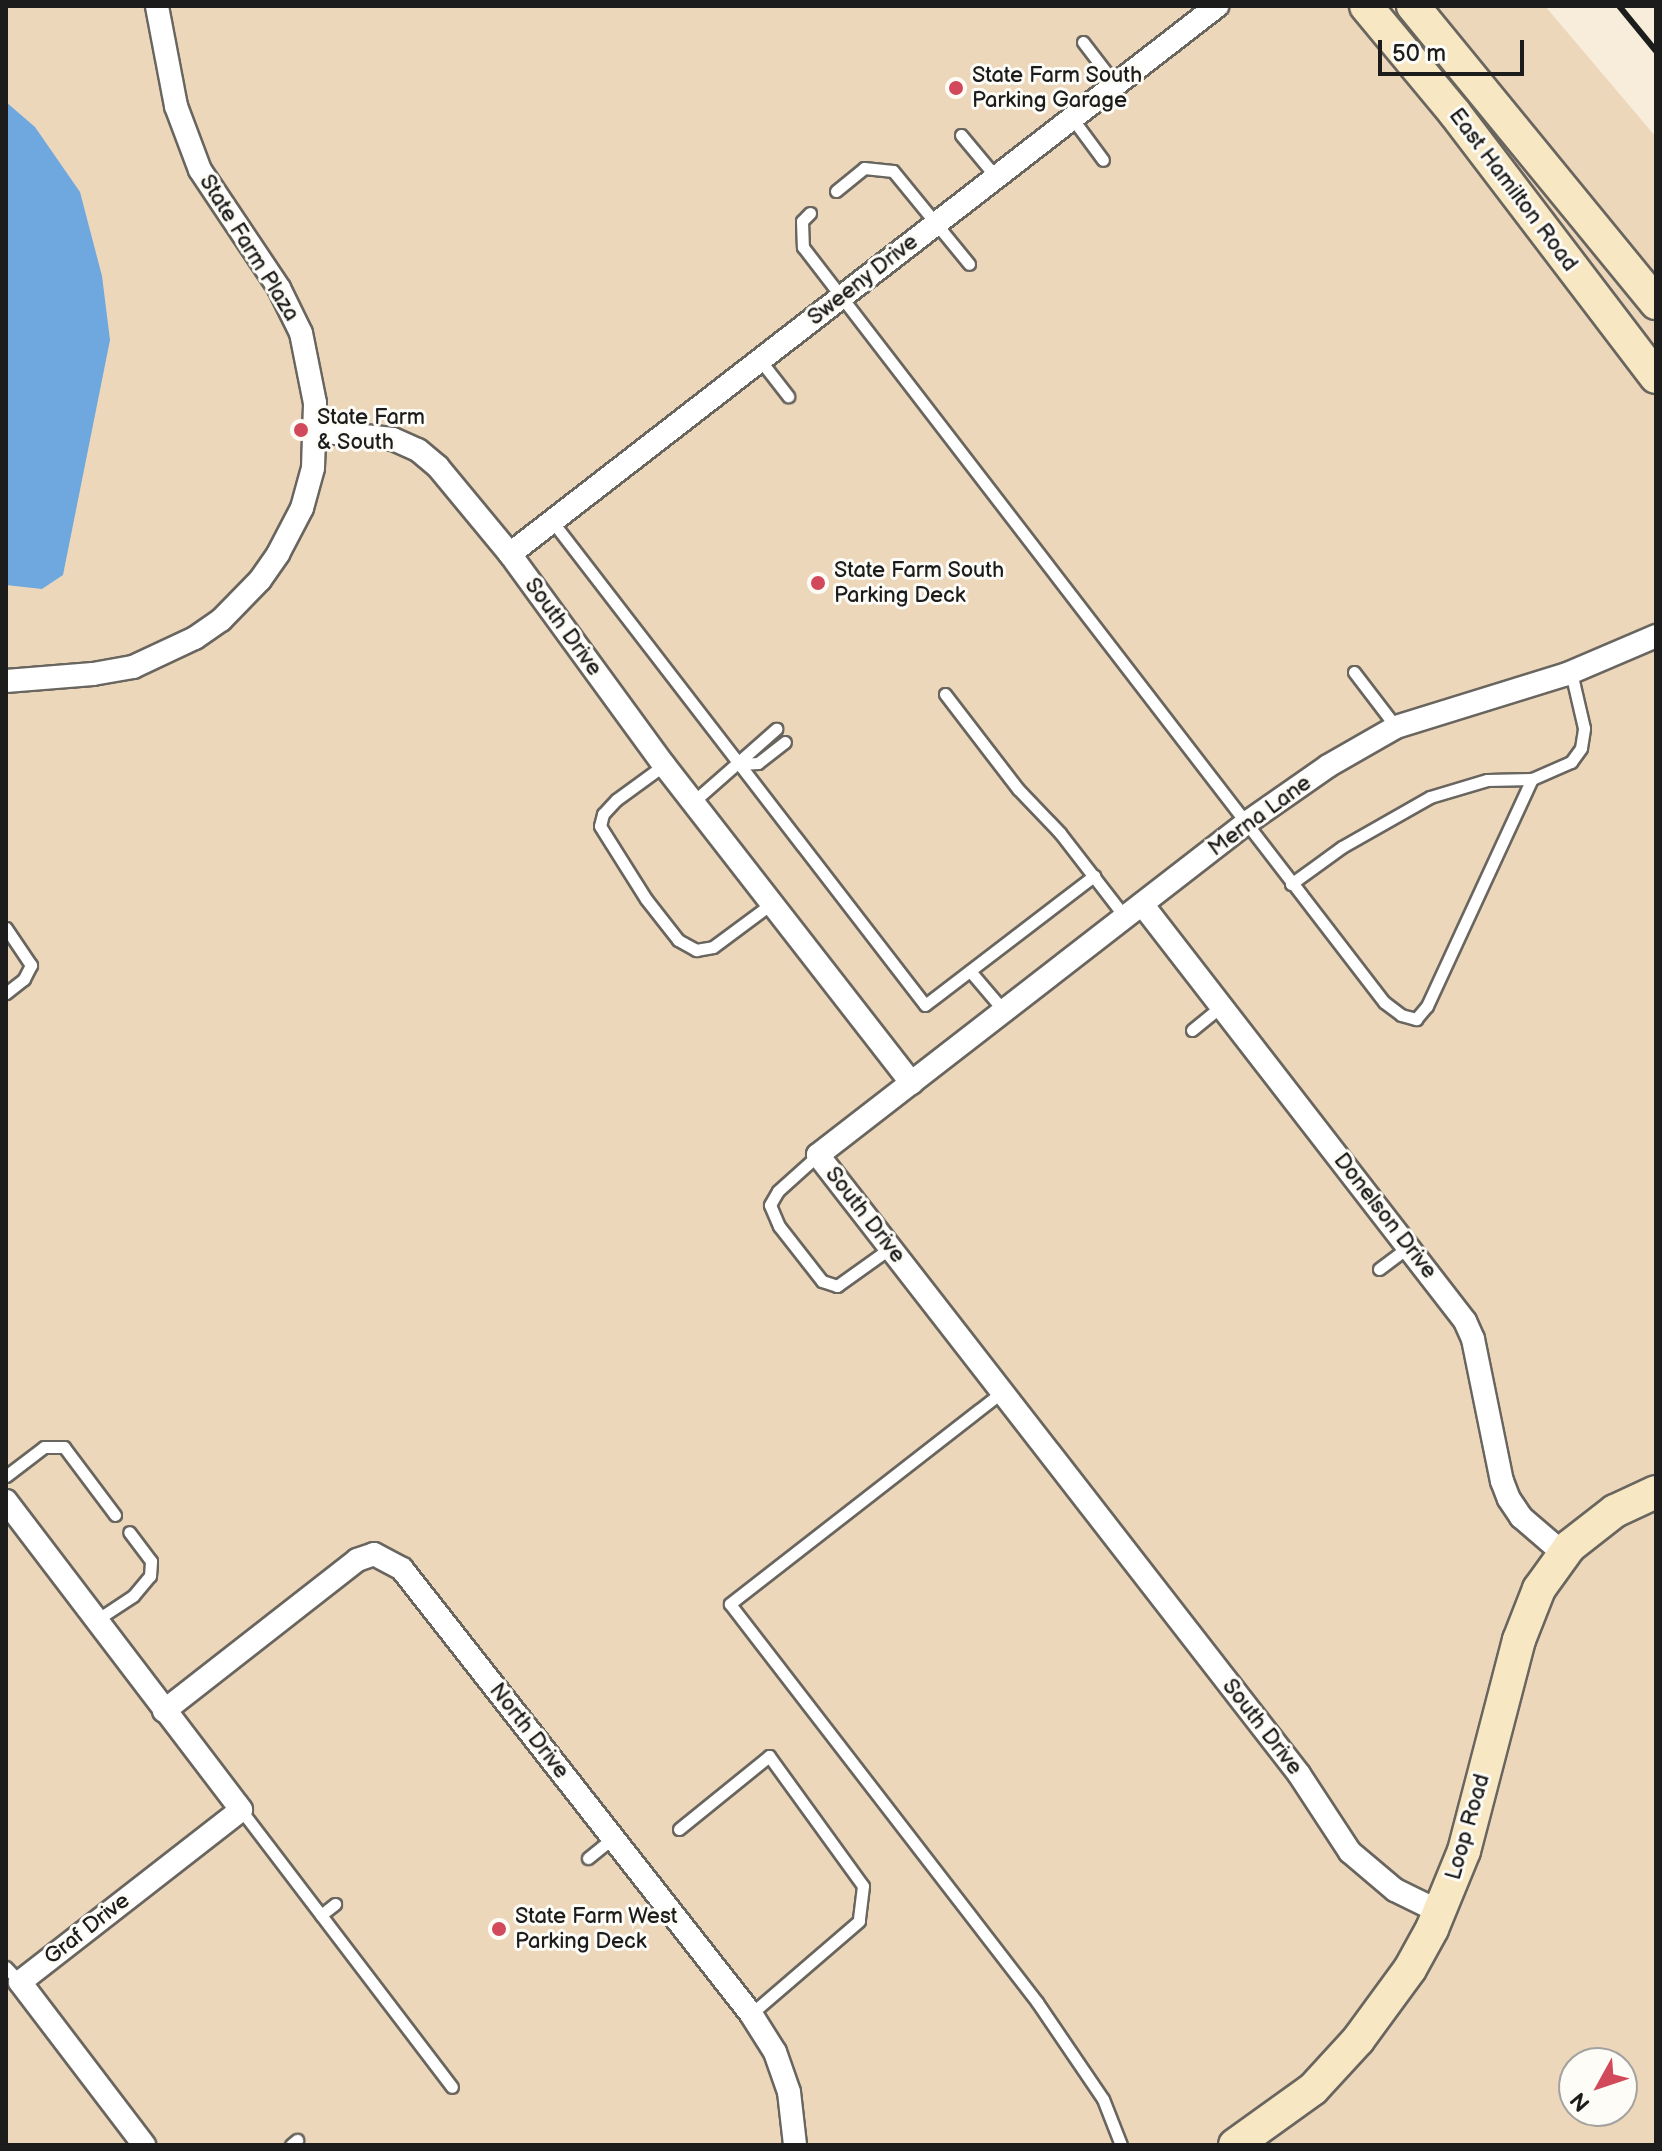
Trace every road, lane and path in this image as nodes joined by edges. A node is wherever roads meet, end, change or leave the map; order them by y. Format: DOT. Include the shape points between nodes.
graph roads {
  1 [pos="157,6"];
  2 [pos="1217,6"];
  3 [pos="1366,6"];
  4 [pos="1413,6"];
  5 [pos="1083,42"];
  6 [pos="1116,85"];
  7 [pos="1072,118"];
  8 [pos="961,135"];
  9 [pos="1103,160"];
  10 [pos="996,177"];
  11 [pos="836,191"];
  12 [pos="810,213"];
  13 [pos="936,224"];
  14 [pos="969,264"];
  15 [pos="842,296"];
  16 [pos="1656,303"];
  17 [pos="760,360"];
  18 [pos="1656,377"];
  19 [pos="788,396"];
  20 [pos="316,431"];
  21 [pos="552,521"];
  22 [pos="510,554"];
  23 [pos="1656,636"];
  24 [pos="1354,672"];
  25 [pos="1571,672"];
  26 [pos="6,681"];
  27 [pos="945,694"];
  28 [pos="1396,727"];
  29 [pos="776,729"];
  30 [pos="785,742"];
  31 [pos="740,764"];
  32 [pos="664,765"];
  33 [pos="1532,779"];
  34 [pos="693,802"];
  35 [pos="1245,824"];
  36 [pos="1094,876"];
  37 [pos="1291,884"];
  38 [pos="771,904"];
  39 [pos="1134,910"];
  40 [pos="6,928"];
  41 [pos="970,971"];
  42 [pos="6,993"];
  43 [pos="1222,1006"];
  44 [pos="1004,1011"];
  45 [pos="1192,1030"];
  46 [pos="912,1083"];
  47 [pos="818,1155"];
  48 [pos="1410,1246"];
  49 [pos="890,1248"];
  50 [pos="1379,1269"];
  51 [pos="1002,1392"];
  52 [pos="6,1476"];
  53 [pos="1656,1492"];
  54 [pos="6,1501"];
  55 [pos="115,1515"];
  56 [pos="129,1532"];
  57 [pos="1564,1554"];
  58 [pos="98,1619"];
  59 [pos="164,1711"];
  60 [pos="241,1810"];
  61 [pos="679,1829"];
  62 [pos="613,1838"];
  63 [pos="588,1858"];
  64 [pos="335,1904"];
  65 [pos="1440,1912"];
  66 [pos="321,1915"];
  67 [pos="13,1974"];
  68 [pos="751,2014"];
  69 [pos="452,2087"];
  70 [pos="144,2145"];
  71 [pos="795,2145"];
  72 [pos="1121,2145"];
  73 [pos="1235,2145"];
  1 -- 20 [label="street, State Farm Plaza" via="176,106 200,170 279,288 301,333"];
  2 -- 6 [label="street, Sweeny Drive"];
  3 -- 18 [label="main road, East Hamilton Road" via="1454,112"];
  4 -- 16 [label="main road, East Hamilton Road"];
  5 -- 6 [label="lane"];
  6 -- 7 [label="street, Sweeny Drive"];
  7 -- 9 [label="lane"];
  7 -- 10 [label="street, Sweeny Drive"];
  8 -- 10 [label="lane"];
  10 -- 13 [label="street, Sweeny Drive"];
  11 -- 13 [label="lane" via="864,168 893,171"];
  12 -- 15 [label="lane" via="802,221 803,247"];
  13 -- 14 [label="lane"];
  13 -- 15 [label="street, Sweeny Drive"];
  15 -- 17 [label="street, Sweeny Drive"];
  15 -- 35 [label="lane"];
  17 -- 19 [label="lane"];
  17 -- 21 [label="street, Sweeny Drive"];
  20 -- 22 [label="street, South Drive" via="393,439 418,450"];
  20 -- 26 [label="street, State Farm Plaza" via="302,508 260,580 221,620 179,648 133,667"];
  21 -- 22 [label="street, Sweeny Drive"];
  21 -- 31 [label="lane"];
  22 -- 32 [label="street, South Drive"];
  23 -- 25 [label="street, Merna Lane"];
  24 -- 28 [label="lane"];
  25 -- 28 [label="street, Merna Lane"];
  25 -- 33 [label="lane" via="1584,728 1581,748 1571,762"];
  27 -- 36 [label="lane"];
  28 -- 35 [label="street, Merna Lane"];
  29 -- 31 [label="lane"];
  30 -- 31 [label="lane" via="758,763"];
  31 -- 34 [label="lane"];
  31 -- 41 [label="lane" via="925,1005"];
  32 -- 34 [label="street, South Drive"];
  32 -- 38 [label="lane" via="616,800 600,826 646,899 678,940 696,950 713,947"];
  33 -- 37 [label="lane" via="1487,780 1430,797 1342,847"];
  33 -- 37 [label="lane" via="1450,961 1416,1019 1384,1002"];
  34 -- 38 [label="street, South Drive"];
  35 -- 37 [label="lane"];
  35 -- 39 [label="street, Merna Lane"];
  36 -- 39 [label="lane"];
  36 -- 41 [label="lane"];
  38 -- 46 [label="street, South Drive"];
  39 -- 43 [label="street, Donelson Drive"];
  39 -- 44 [label="street, Merna Lane"];
  40 -- 42 [label="lane" via="31,965 24,979"];
  41 -- 44 [label="lane"];
  43 -- 45 [label="lane"];
  43 -- 48 [label="street, Donelson Drive"];
  44 -- 46 [label="street, Merna Lane"];
  46 -- 47 [label="street, South Drive"];
  47 -- 49 [label="street, South Drive"];
  47 -- 49 [label="lane" via="770,1205 779,1226 822,1281 837,1286"];
  48 -- 50 [label="lane"];
  48 -- 57 [label="street, Donelson Drive" via="1473,1339 1509,1499 1521,1517"];
  49 -- 51 [label="street, South Drive"];
  51 -- 65 [label="street, South Drive" via="1299,1774 1350,1852 1395,1890"];
  51 -- 72 [label="lane" via="730,1604 1037,2002 1103,2099"];
  52 -- 55 [label="lane" via="44,1447 64,1447"];
  53 -- 57 [label="main road, Loop Road" via="1615,1511"];
  54 -- 58 [label="street"];
  56 -- 58 [label="lane" via="151,1561 150,1576 133,1596"];
  57 -- 65 [label="main road, Loop Road" via="1539,1589 1519,1640 1464,1851"];
  58 -- 59 [label="street"];
  59 -- 60 [label="street"];
  59 -- 62 [label="street, North Drive" via="357,1560 374,1554 402,1569"];
  60 -- 66 [label="lane"];
  60 -- 67 [label="street, Graf Drive"];
  61 -- 68 [label="lane" via="769,1756 863,1886 859,1921"];
  62 -- 63 [label="lane"];
  62 -- 68 [label="street, North Drive"];
  64 -- 66 [label="lane"];
  65 -- 73 [label="main road, Loop Road" via="1410,1969 1358,2040 1313,2089"];
  66 -- 69 [label="lane"];
  67 -- 70 [label="street, Graf Drive"];
  68 -- 71 [label="street, North Drive" via="775,2052 789,2092"];
}
